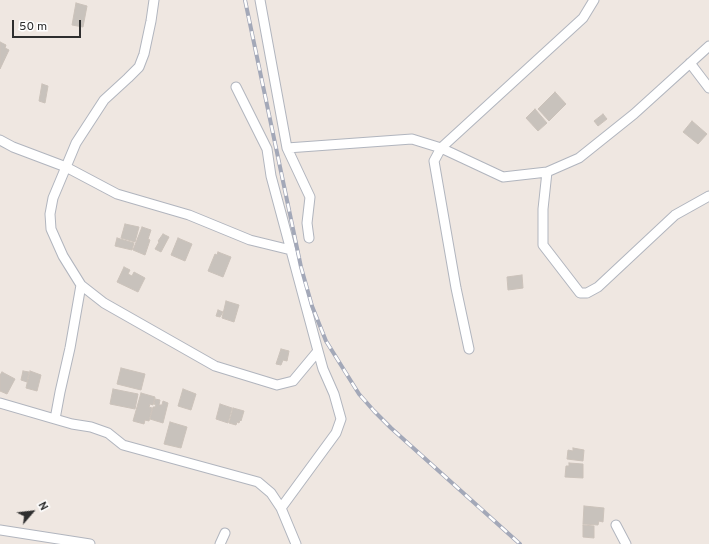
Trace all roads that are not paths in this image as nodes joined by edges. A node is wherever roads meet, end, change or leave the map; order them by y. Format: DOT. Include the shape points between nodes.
graph roads {
  1 [pos="154,0"];
  2 [pos="260,0"];
  3 [pos="594,0"];
  4 [pos="709,46"];
  5 [pos="690,63"];
  6 [pos="236,87"];
  7 [pos="709,88"];
  8 [pos="0,140"];
  9 [pos="287,148"];
  10 [pos="441,148"];
  11 [pos="66,167"];
  12 [pos="548,172"];
  13 [pos="709,196"];
  14 [pos="309,238"];
  15 [pos="291,250"];
  16 [pos="81,285"];
  17 [pos="468,349"];
  18 [pos="318,350"];
  19 [pos="0,403"];
  20 [pos="55,419"];
  21 [pos="281,508"];
  22 [pos="616,525"];
  23 [pos="0,530"];
  24 [pos="225,533"];
  25 [pos="90,544"];
  26 [pos="220,544"];
  27 [pos="296,544"];
  28 [pos="626,544"];
  1 -- 11 [label="street" via="144,54 139,67 104,100 76,143"];
  2 -- 9 [label="street"];
  3 -- 10 [label="street" via="583,18"];
  4 -- 5 [label="street"];
  5 -- 7 [label="street"];
  5 -- 12 [label="street" via="634,114 579,158"];
  6 -- 15 [label="street" via="267,149 271,176"];
  8 -- 11 [label="street"];
  9 -- 10 [label="street" via="412,139"];
  9 -- 14 [label="street" via="310,197 307,223"];
  10 -- 12 [label="street" via="503,177"];
  10 -- 17 [label="street" via="434,160"];
  11 -- 15 [label="street" via="117,194 189,215 250,240"];
  11 -- 16 [label="street" via="53,198 51,229 63,256"];
  12 -- 13 [label="street" via="543,209 544,245 580,293 587,293 598,287 675,215"];
  15 -- 18 [label="street"];
  16 -- 18 [label="street" via="104,303 215,366 277,385 293,382"];
  16 -- 20 [label="street"];
  18 -- 21 [label="street" via="341,419 336,433"];
  19 -- 20 [label="street"];
  20 -- 21 [label="street" via="108,433 123,446 258,482 271,493"];
  21 -- 27 [label="street"];
  22 -- 28 [label="street"];
  23 -- 25 [label="street"];
  24 -- 26 [label="street"];
}
